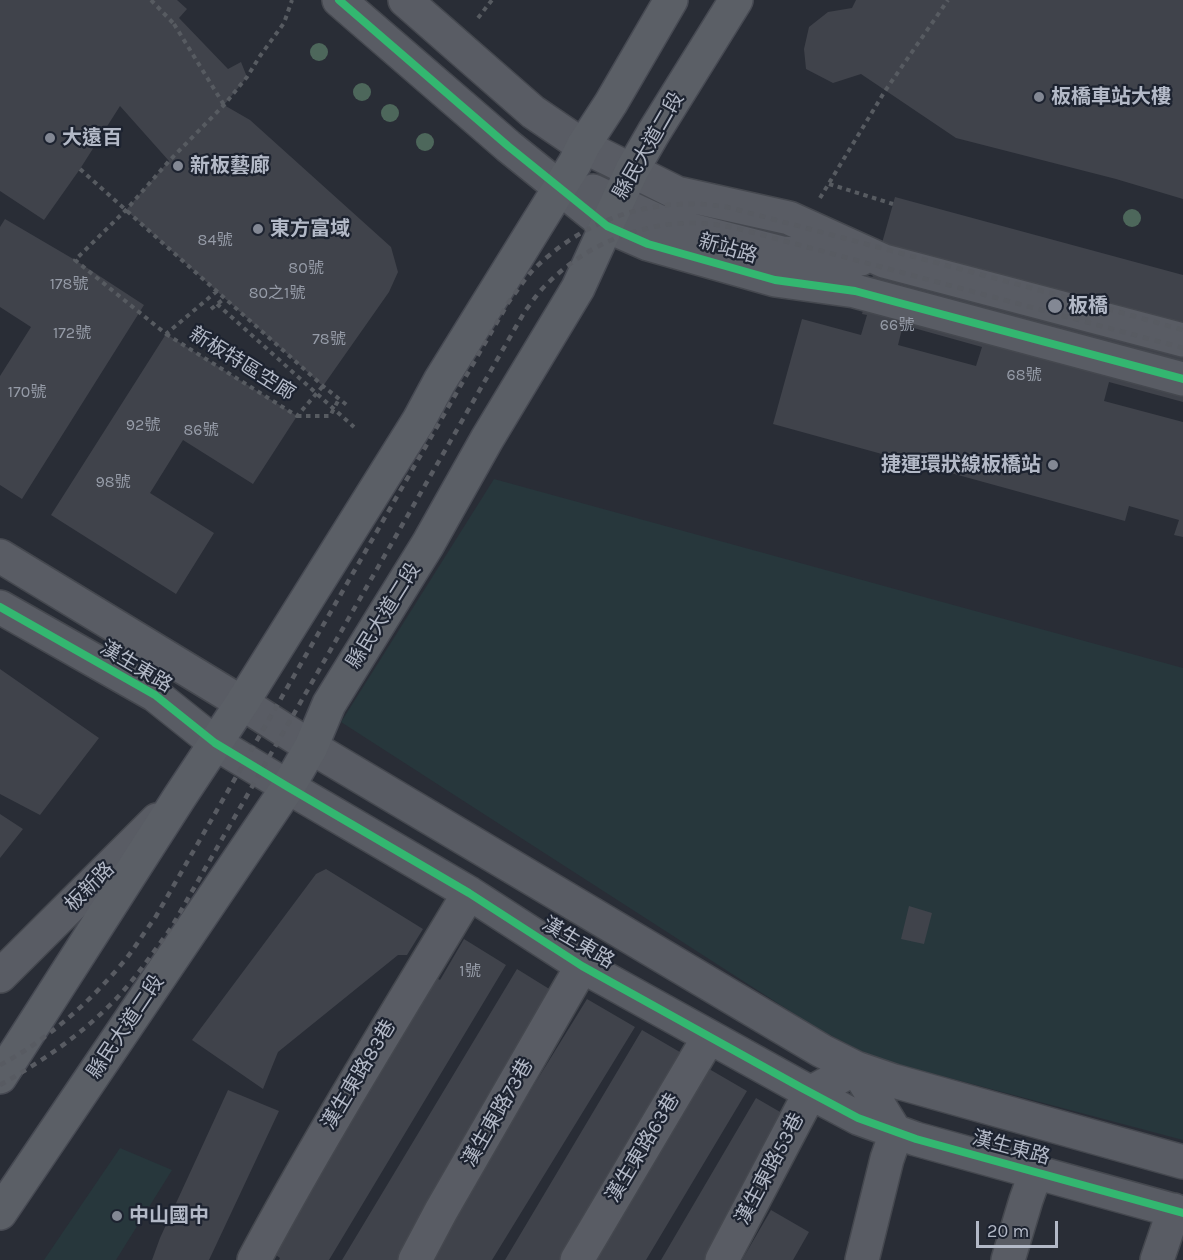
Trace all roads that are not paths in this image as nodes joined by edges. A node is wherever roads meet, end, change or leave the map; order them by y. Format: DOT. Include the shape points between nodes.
graph roads {
  1 [pos="339,0"];
  2 [pos="405,0"];
  3 [pos="671,0"];
  4 [pos="736,0"];
  5 [pos="583,146"];
  6 [pos="632,170"];
  7 [pos="560,187"];
  8 [pos="611,214"];
  9 [pos="884,261"];
  10 [pos="1183,340"];
  11 [pos="1183,379"];
  12 [pos="0,556"];
  13 [pos="0,608"];
  14 [pos="242,703"];
  15 [pos="215,743"];
  16 [pos="311,747"];
  17 [pos="288,787"];
  18 [pos="179,798"];
  19 [pos="469,893"];
  20 [pos="582,966"];
  21 [pos="0,976"];
  22 [pos="709,1037"];
  23 [pos="856,1068"];
  24 [pos="0,1077"];
  25 [pos="810,1093"];
  26 [pos="896,1132"];
  27 [pos="1183,1162"];
  28 [pos="1036,1172"];
  29 [pos="1178,1212"];
  30 [pos="0,1213"];
  31 [pos="254,1260"];
  32 [pos="415,1260"];
  33 [pos="577,1260"];
  34 [pos="722,1260"];
  35 [pos="862,1260"];
  36 [pos="1008,1260"];
  37 [pos="1157,1260"];
  1 -- 7 [label="street, 新站路"];
  2 -- 5 [label="street" via="533,112"];
  3 -- 5 [label="main road"];
  4 -- 6 [label="main road, 縣民大道二段"];
  5 -- 6 [label="street"];
  5 -- 7 [label="main road"];
  6 -- 8 [label="main road, 縣民大道二段"];
  6 -- 9 [label="street" via="677,193 789,218"];
  7 -- 8 [label="street, 新站路"];
  7 -- 14 [label="main road"];
  8 -- 9 [label="street" via="660,222 782,253"];
  8 -- 11 [label="street, 新站路" via="648,244 775,280 855,291"];
  8 -- 16 [label="main road, 縣民大道二段" via="578,288 329,704"];
  9 -- 10 [label="street"];
  12 -- 14 [label="street, 漢生東路"];
  13 -- 15 [label="street, 漢生東路" via="155,695"];
  14 -- 15 [label="main road"];
  14 -- 16 [label="street, 漢生東路"];
  15 -- 17 [label="street, 漢生東路"];
  15 -- 18 [label="main road"];
  16 -- 17 [label="main road, 縣民大道二段"];
  16 -- 23 [label="street, 漢生東路"];
  17 -- 19 [label="street, 漢生東路"];
  17 -- 30 [label="main road, 縣民大道二段"];
  18 -- 21 [label="street, 板新路"];
  18 -- 24 [label="main road"];
  19 -- 20 [label="street, 漢生東路"];
  19 -- 31 [label="street, 漢生東路83巷" via="351,1087"];
  20 -- 22 [label="street, 漢生東路"];
  20 -- 32 [label="street, 漢生東路73巷"];
  22 -- 25 [label="street, 漢生東路"];
  22 -- 33 [label="street, 漢生東路63巷"];
  23 -- 25 [label="street, 漢生東路53巷"];
  23 -- 26 [label="street"];
  23 -- 27 [label="street, 漢生東路"];
  25 -- 26 [label="street, 漢生東路"];
  25 -- 34 [label="street, 漢生東路53巷"];
  26 -- 28 [label="street, 漢生東路"];
  26 -- 35 [label="street"];
  28 -- 29 [label="street, 漢生東路"];
  28 -- 36 [label="street"];
  29 -- 37 [label="street"];
}
